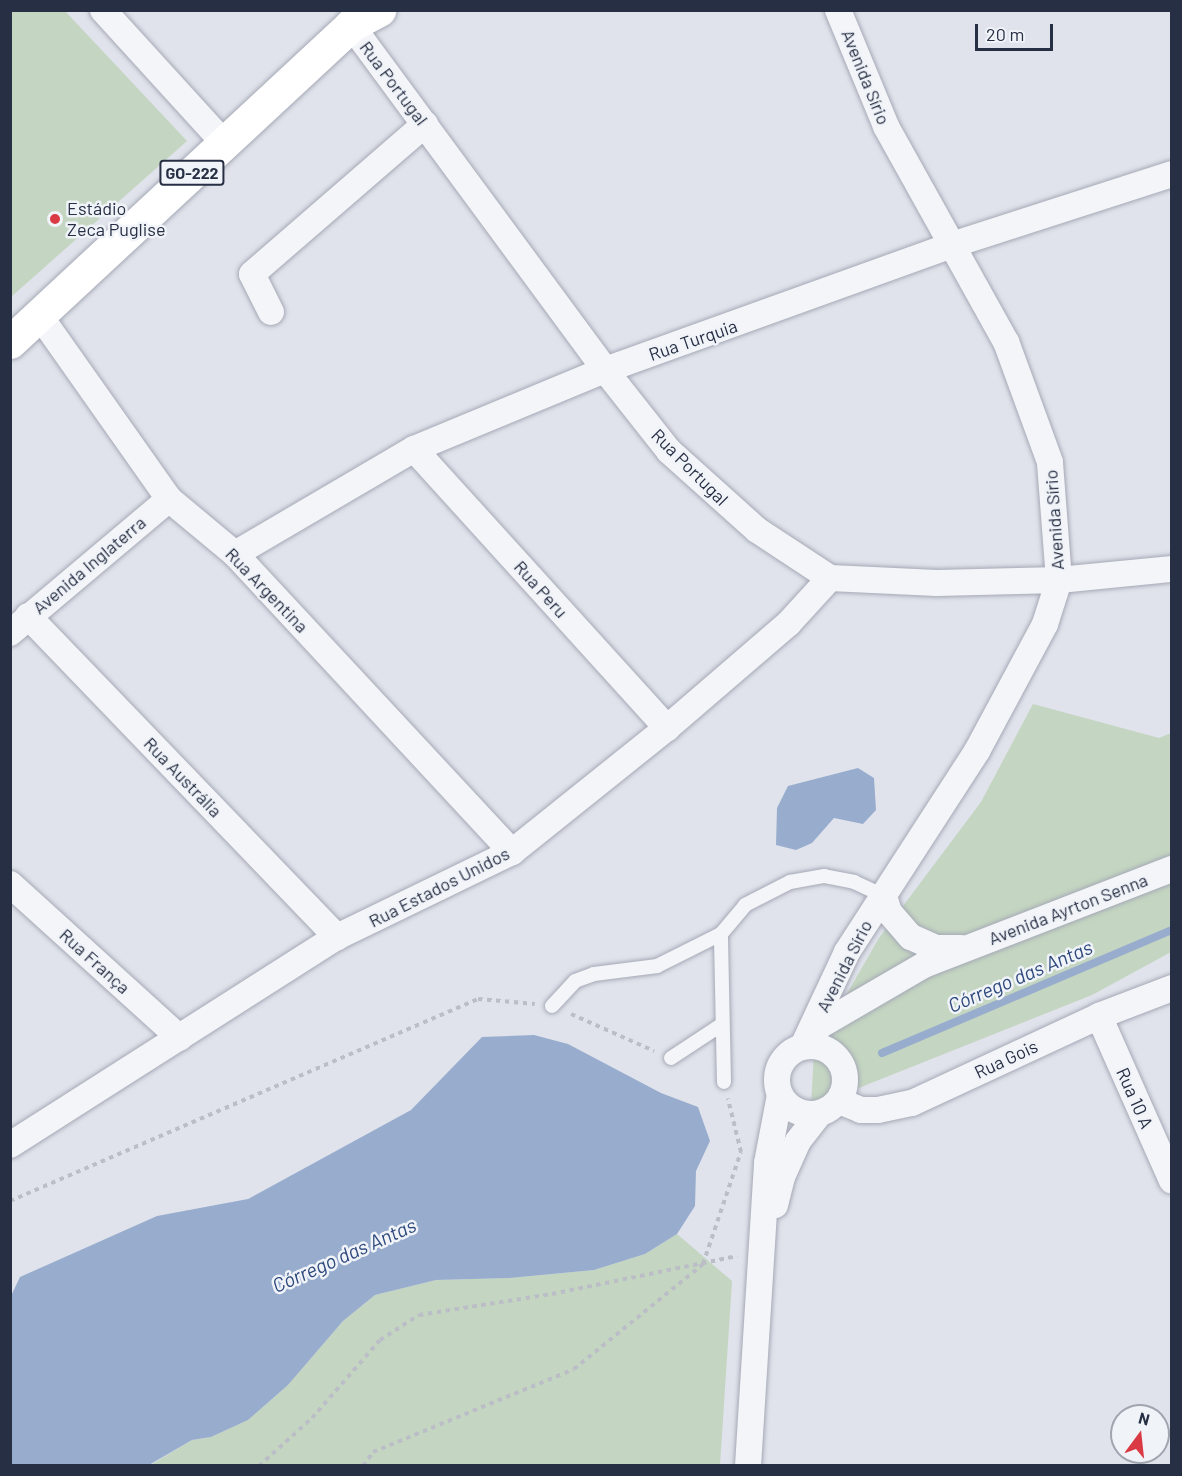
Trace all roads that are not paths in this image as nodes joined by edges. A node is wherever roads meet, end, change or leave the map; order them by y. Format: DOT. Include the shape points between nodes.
graph roads {
  1 [pos="103,10"];
  2 [pos="838,10"];
  3 [pos="365,18"];
  4 [pos="425,124"];
  5 [pos="224,143"];
  6 [pos="1172,174"];
  7 [pos="949,246"];
  8 [pos="272,312"];
  9 [pos="40,316"];
  10 [pos="10,342"];
  11 [pos="605,370"];
  12 [pos="414,449"];
  13 [pos="170,499"];
  14 [pos="235,554"];
  15 [pos="1172,569"];
  16 [pos="830,578"];
  17 [pos="1059,580"];
  18 [pos="19,624"];
  19 [pos="667,728"];
  20 [pos="512,852"];
  21 [pos="1172,870"];
  22 [pos="13,890"];
  23 [pos="884,896"];
  24 [pos="721,934"];
  25 [pos="338,937"];
  26 [pos="964,948"];
  27 [pos="1172,988"];
  28 [pos="552,1006"];
  29 [pos="1099,1016"];
  30 [pos="721,1025"];
  31 [pos="808,1037"];
  32 [pos="180,1038"];
  33 [pos="671,1058"];
  34 [pos="724,1082"];
  35 [pos="780,1095"];
  36 [pos="829,1107"];
  37 [pos="10,1146"];
  38 [pos="1172,1181"];
  39 [pos="763,1248"];
  40 [pos="748,1466"];
  1 -- 5 [label="street"];
  2 -- 7 [label="street, Avenida Sírio" via="885,126"];
  3 -- 4 [label="street, Rua Portugal"];
  3 -- 5 [label="main road, GO-222"];
  4 -- 8 [label="street" via="252,274"];
  4 -- 11 [label="street, Rua Portugal"];
  5 -- 9 [label="main road, GO-222"];
  6 -- 7 [label="street, Rua Turquia"];
  7 -- 11 [label="street, Rua Turquia"];
  7 -- 17 [label="street, Avenida Sírio" via="1006,342 1050,462"];
  9 -- 10 [label="main road, GO-222"];
  9 -- 13 [label="street, Rua Argentina"];
  11 -- 12 [label="street, Rua Turquia"];
  11 -- 16 [label="street, Rua Portugal" via="669,451 704,486 757,530"];
  12 -- 14 [label="street, Rua Turquia"];
  12 -- 19 [label="street, Rua Peru"];
  13 -- 14 [label="street, Rua Argentina"];
  13 -- 18 [label="street, Avenida Inglaterra"];
  14 -- 20 [label="street, Rua Argentina"];
  15 -- 17 [label="street"];
  16 -- 17 [label="street" via="937,583"];
  16 -- 19 [label="street, Rua Estados Unidos" via="788,624"];
  17 -- 23 [label="street, Avenida Sírio" via="1045,624 977,751"];
  18 -- 25 [label="street, Rua Austrália"];
  19 -- 20 [label="street, Rua Estados Unidos"];
  20 -- 25 [label="street, Rua Estados Unidos"];
  21 -- 26 [label="street, Avenida Ayrton Senna"];
  22 -- 32 [label="street, Rua França"];
  23 -- 24 [label="lane" via="854,882 824,876 790,882 745,905"];
  23 -- 26 [label="street, Avenida Ayrton Senna" via="890,912 911,937 936,948"];
  23 -- 31 [label="street, Avenida Sírio" via="847,952"];
  24 -- 28 [label="lane" via="657,966 594,974 575,981"];
  24 -- 30 [label="lane"];
  25 -- 32 [label="street, Rua Estados Unidos"];
  26 -- 31 [label="street, Avenida Ayrton Senna" via="885,985"];
  27 -- 29 [label="street, Rua Gois"];
  29 -- 36 [label="street, Rua Gois" via="912,1103 861,1110"];
  29 -- 38 [label="street, Rua 10 A"];
  30 -- 33 [label="lane"];
  30 -- 34 [label="lane"];
  31 -- 35 [label="street" via="783,1060 778,1071"];
  31 -- 36 [label="street" via="843,1065 844,1089"];
  32 -- 37 [label="street, Rua Estados Unidos"];
  35 -- 36 [label="street" via="796,1112"];
  35 -- 39 [label="street" via="768,1153"];
  36 -- 39 [label="street" via="798,1141 782,1177"];
  39 -- 40 [label="street"];
}
